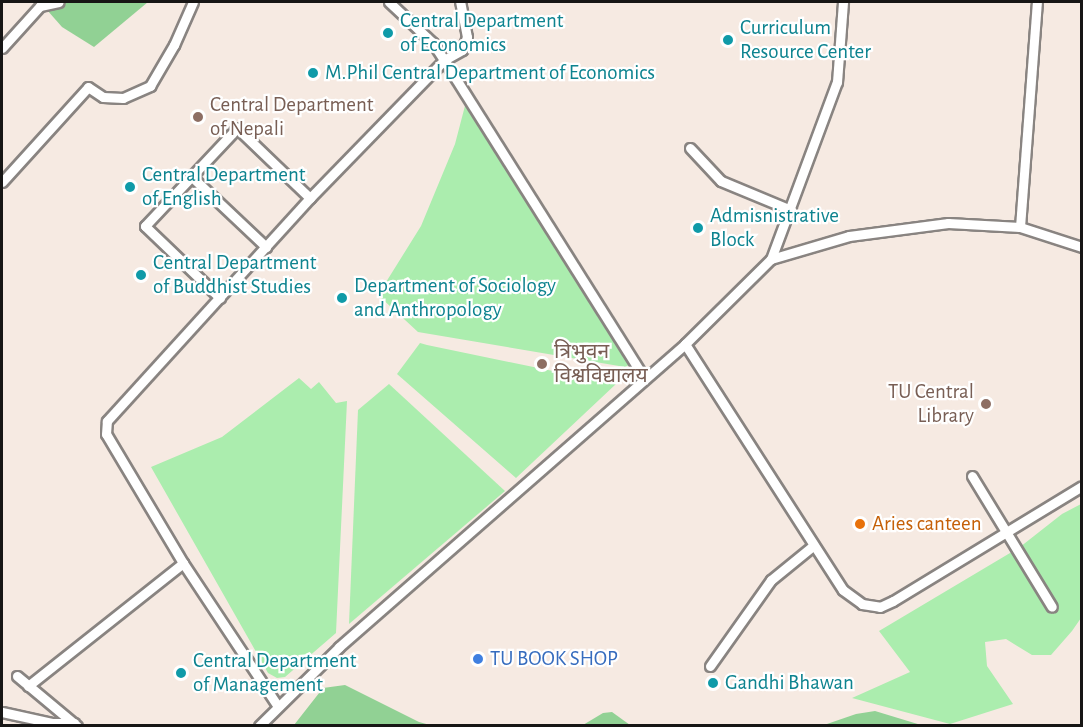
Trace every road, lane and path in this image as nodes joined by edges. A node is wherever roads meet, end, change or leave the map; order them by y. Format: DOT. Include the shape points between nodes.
graph roads {
  1 [pos="59,2"];
  2 [pos="193,2"];
  3 [pos="389,2"];
  4 [pos="460,2"];
  5 [pos="843,2"];
  6 [pos="1037,2"];
  7 [pos="2,48"];
  8 [pos="444,60"];
  9 [pos="690,148"];
  10 [pos="192,177"];
  11 [pos="2,182"];
  12 [pos="310,198"];
  13 [pos="791,210"];
  14 [pos="1020,227"];
  15 [pos="266,246"];
  16 [pos="1082,247"];
  17 [pos="771,259"];
  18 [pos="220,298"];
  19 [pos="686,344"];
  20 [pos="644,377"];
  21 [pos="972,476"];
  22 [pos="1082,486"];
  23 [pos="1006,532"];
  24 [pos="814,545"];
  25 [pos="183,563"];
  26 [pos="1052,607"];
  27 [pos="710,666"];
  28 [pos="17,676"];
  29 [pos="28,686"];
  30 [pos="277,705"];
  31 [pos="2,712"];
  32 [pos="76,724"];
  33 [pos="259,726"];
  1 -- 7 [label="lane" via="40,6"];
  2 -- 11 [label="lane" via="150,86 123,98 104,96 88,87"];
  3 -- 8 [label="lane" via="433,43"];
  4 -- 8 [label="lane" via="467,37 462,50"];
  5 -- 13 [label="lane" via="837,82"];
  6 -- 14 [label="lane"];
  8 -- 12 [label="lane"];
  8 -- 20 [label="lane"];
  9 -- 13 [label="lane" via="721,181"];
  10 -- 12 [label="lane" via="237,128"];
  10 -- 15 [label="lane"];
  10 -- 18 [label="lane" via="145,226"];
  12 -- 15 [label="lane"];
  13 -- 17 [label="lane"];
  14 -- 16 [label="lane"];
  14 -- 17 [label="lane" via="948,223 903,227 806,246"];
  15 -- 18 [label="lane"];
  17 -- 19 [label="lane"];
  18 -- 25 [label="lane" via="107,421 106,434"];
  19 -- 20 [label="lane"];
  19 -- 24 [label="lane"];
  20 -- 30 [label="lane"];
  21 -- 23 [label="lane"];
  22 -- 23 [label="lane"];
  23 -- 24 [label="lane" via="880,607 862,604 843,590"];
  23 -- 26 [label="lane"];
  24 -- 27 [label="lane" via="771,580"];
  25 -- 29 [label="lane"];
  25 -- 30 [label="lane"];
  28 -- 29 [label="lane"];
  29 -- 32 [label="lane"];
  30 -- 33 [label="lane"];
  31 -- 32 [label="lane"];
}
